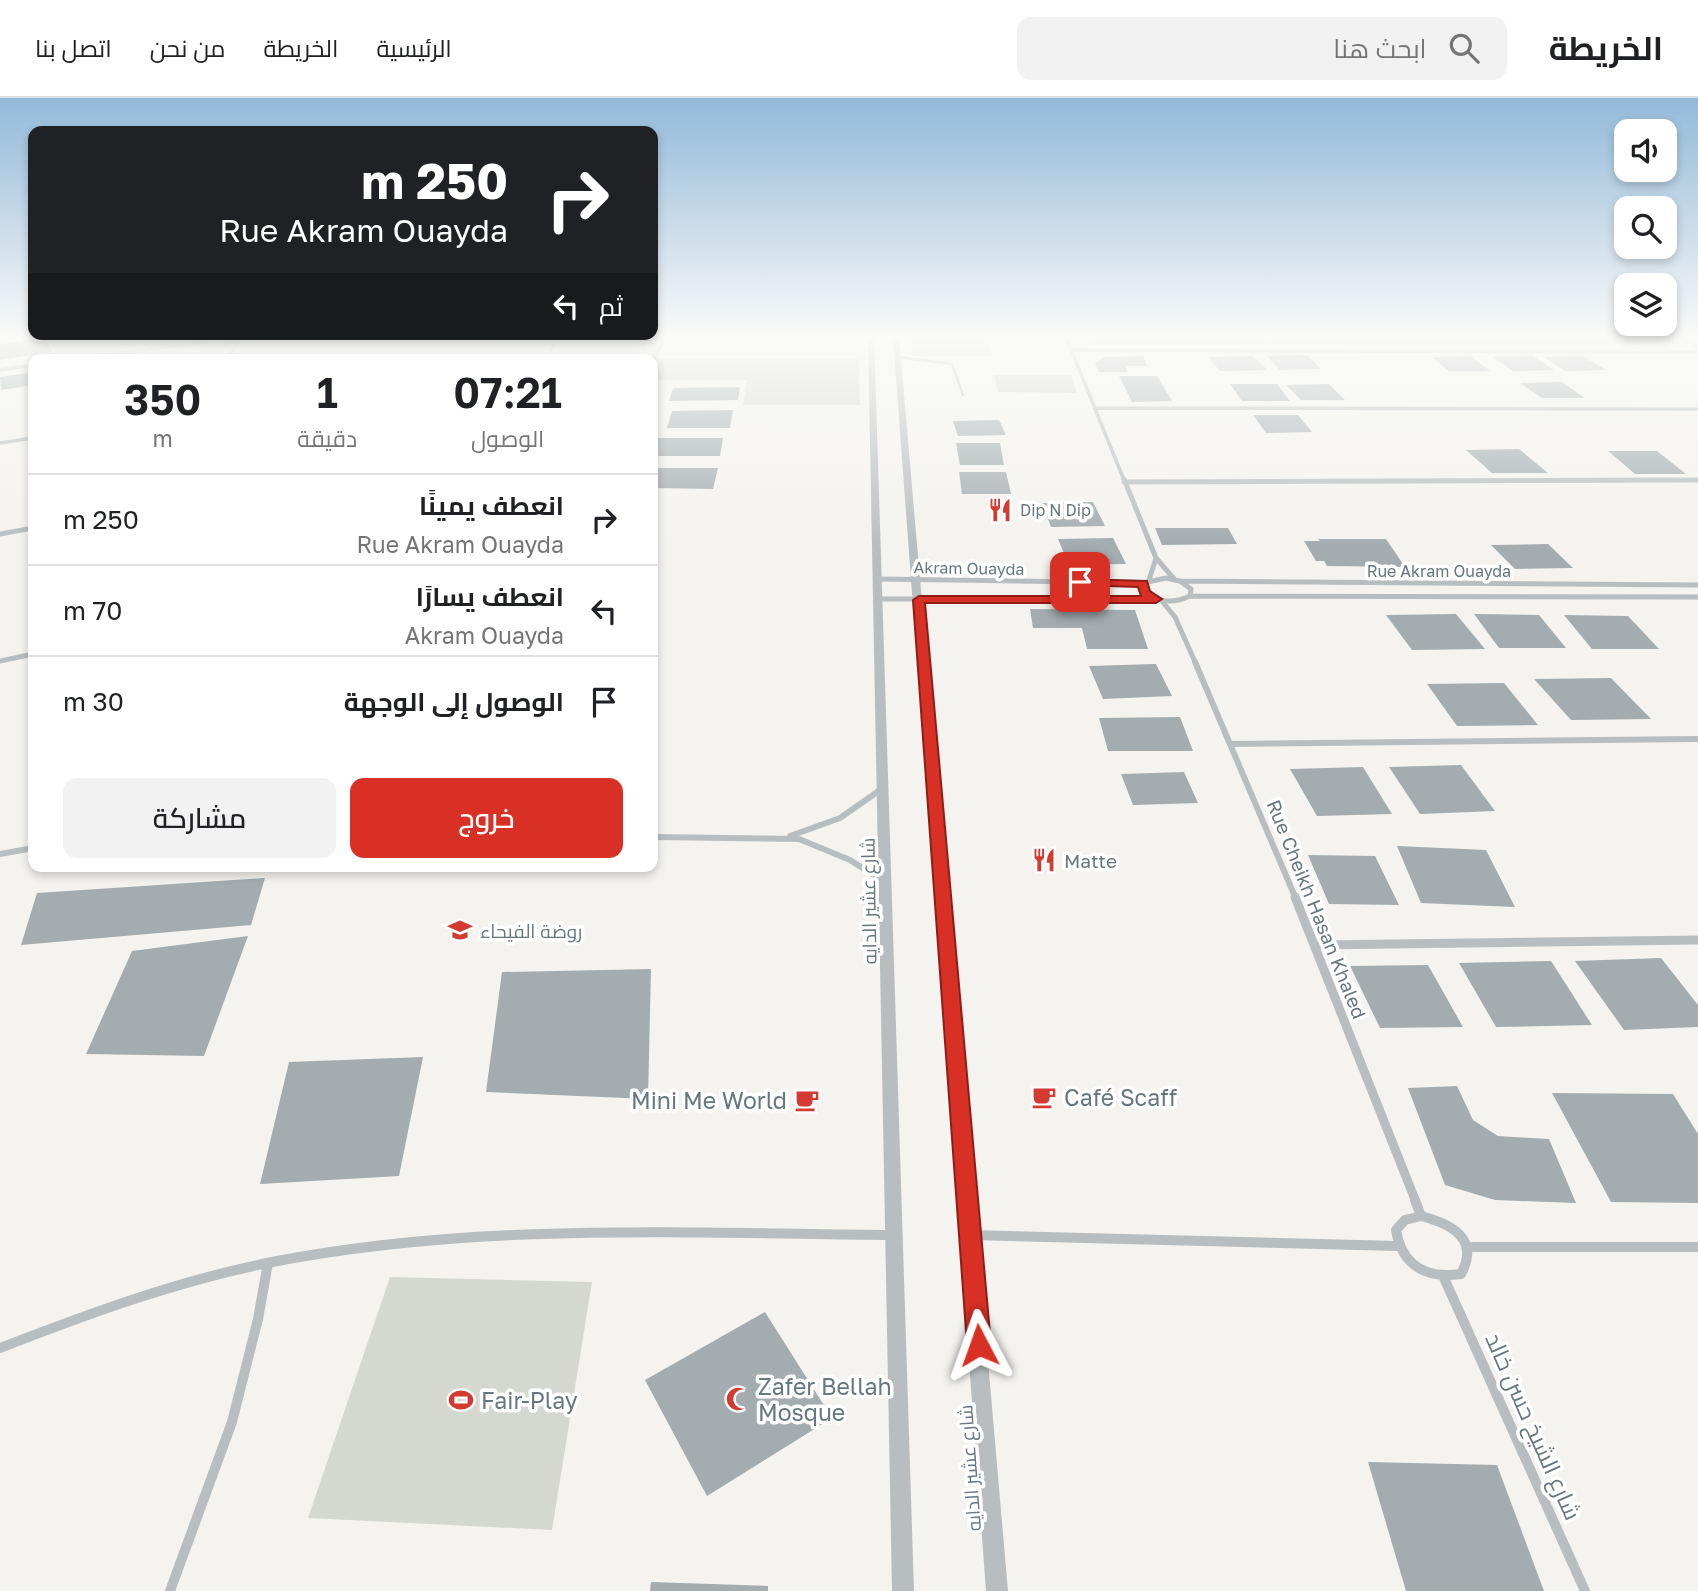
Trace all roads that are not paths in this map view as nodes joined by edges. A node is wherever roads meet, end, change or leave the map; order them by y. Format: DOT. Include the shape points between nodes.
graph roads {
  1 [pos="873,407"];
  2 [pos="902,407"];
  3 [pos="1094,408"];
  4 [pos="1698,409"];
  5 [pos="28,439"];
  6 [pos="0,443"];
  7 [pos="1698,480"];
  8 [pos="1124,482"];
  9 [pos="28,529"];
  10 [pos="0,534"];
  11 [pos="1156,558"];
  12 [pos="878,579"];
  13 [pos="917,580"];
  14 [pos="1178,581"];
  15 [pos="1146,582"];
  16 [pos="1698,585"];
  17 [pos="1698,597"];
  18 [pos="1187,598"];
  19 [pos="879,599"];
  20 [pos="919,600"];
  21 [pos="1158,600"];
  22 [pos="1178,611"];
  23 [pos="28,655"];
  24 [pos="0,661"];
  25 [pos="1698,739"];
  26 [pos="1232,744"];
  27 [pos="884,787"];
  28 [pos="658,836"];
  29 [pos="786,837"];
  30 [pos="28,849"];
  31 [pos="0,854"];
  32 [pos="887,883"];
  33 [pos="1698,940"];
  34 [pos="1316,945"];
  35 [pos="1421,1216"];
  36 [pos="892,1235"];
  37 [pos="970,1235"];
  38 [pos="1397,1246"];
  39 [pos="1468,1247"];
  40 [pos="1698,1247"];
  41 [pos="268,1263"];
  42 [pos="1444,1278"];
  43 [pos="0,1348"];
  44 [pos="170,1591"];
  45 [pos="903,1591"];
  46 [pos="998,1591"];
  47 [pos="1585,1591"];
  1 -- 12 [label="street, شارع عشير الدايه"];
  2 -- 13 [label="street, شارع عشير الدايه"];
  3 -- 4 [label="street"];
  3 -- 8 [label="street"];
  5 -- 6 [label="street"];
  7 -- 8 [label="street"];
  8 -- 11 [label="street"];
  9 -- 10 [label="street"];
  11 -- 14 [label="street"];
  11 -- 15 [label="street"];
  12 -- 13 [label="street, Akram Ouayda"];
  12 -- 19 [label="street, شارع عشير الدايه"];
  13 -- 15 [label="street, Akram Ouayda"];
  13 -- 20 [label="street, شارع عشير الدايه"];
  14 -- 15 [label="street, Akram Ouayda"];
  14 -- 16 [label="street, Rue Akram Ouayda"];
  14 -- 18 [label="street" via="1191,589"];
  15 -- 21 [label="street, Rue Cheikh Hasan Khaled" via="1145,593"];
  17 -- 18 [label="street, Rue Akram Ouayda"];
  18 -- 21 [label="street, Rue Akram Ouayda"];
  18 -- 22 [label="street"];
  19 -- 20 [label="street"];
  19 -- 27 [label="street, شارع عشير الدايه"];
  20 -- 21 [label="street"];
  20 -- 37 [label="street, شارع عشير الدايه"];
  21 -- 22 [label="street, Rue Cheikh Hasan Khaled"];
  22 -- 26 [label="street, Rue Cheikh Hasan Khaled"];
  23 -- 24 [label="street"];
  25 -- 26 [label="street"];
  26 -- 34 [label="street, Rue Cheikh Hasan Khaled"];
  27 -- 29 [label="street" via="844,817"];
  27 -- 32 [label="street, شارع عشير الدايه"];
  28 -- 29 [label="street"];
  29 -- 32 [label="street" via="830,851"];
  30 -- 31 [label="street"];
  32 -- 36 [label="street, شارع عشير الدايه"];
  33 -- 34 [label="street"];
  34 -- 35 [label="street, Rue Cheikh Hasan Khaled"];
  35 -- 38 [label="street" via="1405,1220 1396,1230"];
  35 -- 39 [label="street" via="1440,1220 1457,1231"];
  36 -- 41 [label="street" via="462,1237"];
  36 -- 45 [label="street, شارع عشير الدايه"];
  37 -- 38 [label="street"];
  37 -- 46 [label="street, شارع عشير الدايه"];
  38 -- 42 [label="street" via="1407,1261 1424,1273"];
  39 -- 40 [label="street"];
  39 -- 42 [label="street" via="1469,1262 1461,1274"];
  41 -- 43 [label="street" via="145,1294"];
  41 -- 44 [label="street" via="232,1422"];
  42 -- 47 [label="street, شارع الشيخ حسن خالد"];
}
